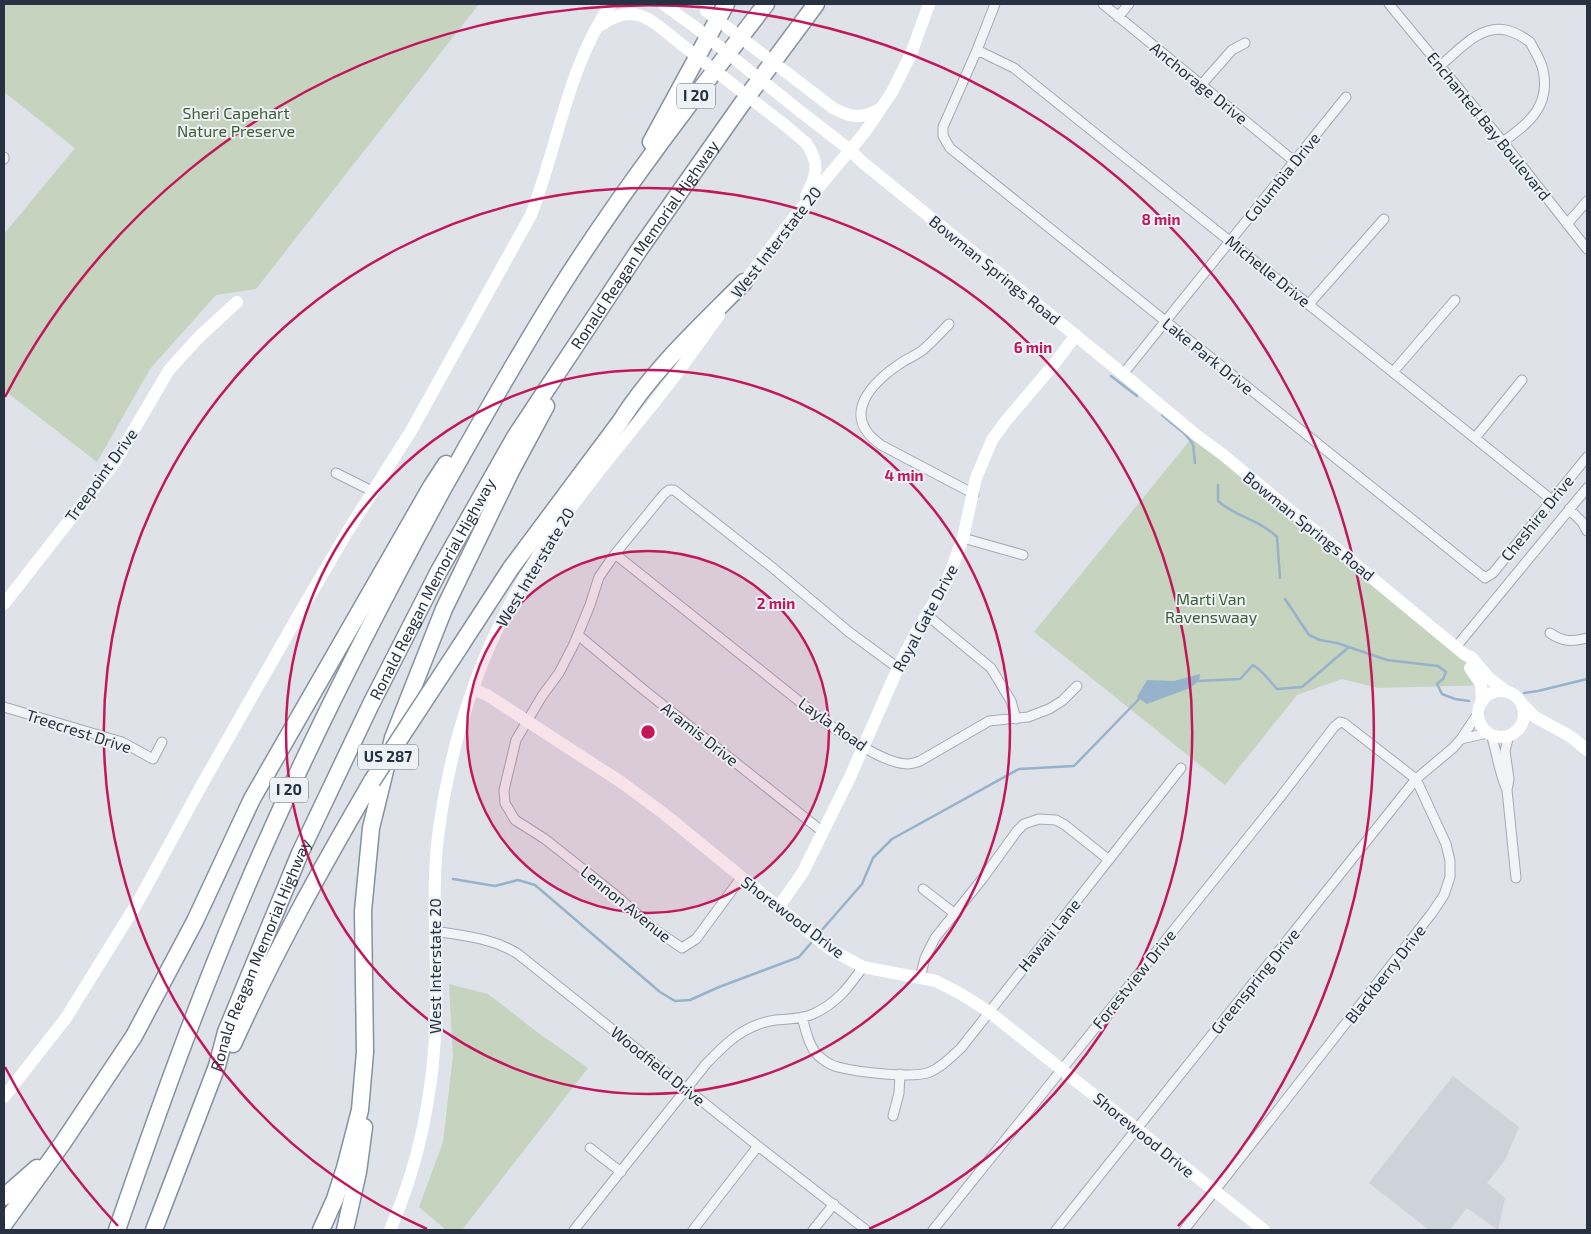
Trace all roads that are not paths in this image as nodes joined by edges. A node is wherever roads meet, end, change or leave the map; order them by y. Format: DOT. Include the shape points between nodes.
graph roads {
  1 [pos="612,4"];
  2 [pos="663,4"];
  3 [pos="726,4"];
  4 [pos="766,4"];
  5 [pos="929,4"];
  6 [pos="996,4"];
  7 [pos="1103,4"];
  8 [pos="1129,4"];
  9 [pos="1389,4"];
  10 [pos="702,7"];
  11 [pos="815,8"];
  12 [pos="1118,17"];
  13 [pos="598,28"];
  14 [pos="1245,43"];
  15 [pos="978,50"];
  16 [pos="1440,66"];
  17 [pos="1202,84"];
  18 [pos="1346,97"];
  19 [pos="881,108"];
  20 [pos="1502,142"];
  21 [pos="850,150"];
  22 [pos="1294,161"];
  23 [pos="627,188"];
  24 [pos="1587,200"];
  25 [pos="795,216"];
  26 [pos="1384,219"];
  27 [pos="1568,224"];
  28 [pos="1231,241"];
  29 [pos="1587,249"];
  30 [pos="744,282"];
  31 [pos="1454,300"];
  32 [pos="237,302"];
  33 [pos="1309,304"];
  34 [pos="592,321"];
  35 [pos="1166,322"];
  36 [pos="950,324"];
  37 [pos="1076,336"];
  38 [pos="508,371"];
  39 [pos="1393,372"];
  40 [pos="1123,374"];
  41 [pos="1522,380"];
  42 [pos="1475,438"];
  43 [pos="1587,457"];
  44 [pos="336,474"];
  45 [pos="1587,488"];
  46 [pos="372,492"];
  47 [pos="974,494"];
  48 [pos="1552,500"];
  49 [pos="1569,509"];
  50 [pos="1587,530"];
  51 [pos="963,538"];
  52 [pos="615,554"];
  53 [pos="1023,555"];
  54 [pos="1485,578"];
  55 [pos="4,604"];
  56 [pos="927,615"];
  57 [pos="1550,632"];
  58 [pos="578,635"];
  59 [pos="1587,638"];
  60 [pos="1460,651"];
  61 [pos="898,668"];
  62 [pos="1078,686"];
  63 [pos="473,689"];
  64 [pos="1507,692"];
  65 [pos="1523,705"];
  66 [pos="4,707"];
  67 [pos="1480,707"];
  68 [pos="1016,719"];
  69 [pos="526,720"];
  70 [pos="1334,727"];
  71 [pos="1556,729"];
  72 [pos="1490,733"];
  73 [pos="1512,734"];
  74 [pos="1461,739"];
  75 [pos="162,742"];
  76 [pos="863,746"];
  77 [pos="1587,750"];
  78 [pos="1180,768"];
  79 [pos="1416,779"];
  80 [pos="1507,790"];
  81 [pos="824,832"];
  82 [pos="1109,860"];
  83 [pos="741,878"];
  84 [pos="1516,878"];
  85 [pos="923,889"];
  86 [pos="778,908"];
  87 [pos="954,912"];
  88 [pos="435,931"];
  89 [pos="863,967"];
  90 [pos="920,978"];
  91 [pos="988,1011"];
  92 [pos="802,1017"];
  93 [pos="217,1066"];
  94 [pos="1062,1070"];
  95 [pos="900,1074"];
  96 [pos="687,1089"];
  97 [pos="362,1091"];
  98 [pos="4,1097"];
  99 [pos="893,1116"];
  100 [pos="1137,1130"];
  101 [pos="62,1144"];
  102 [pos="758,1146"];
  103 [pos="590,1148"];
  104 [pos="621,1172"];
  105 [pos="1215,1192"];
  106 [pos="4,1197"];
  107 [pos="834,1204"];
  108 [pos="4,1224"];
  109 [pos="117,1230"];
  110 [pos="154,1230"];
  111 [pos="321,1230"];
  112 [pos="345,1230"];
  113 [pos="390,1230"];
  114 [pos="574,1230"];
  115 [pos="693,1230"];
  116 [pos="813,1230"];
  117 [pos="866,1230"];
  118 [pos="933,1230"];
  119 [pos="1056,1230"];
  120 [pos="1184,1230"];
  121 [pos="1264,1230"];
  1 -- 13 [label="street"];
  2 -- 21 [label="street, Bowman Springs Road, bridge"];
  3 -- 23 [label="highway"];
  4 -- 23 [label="highway, I 20"];
  5 -- 19 [label="street, West Interstate 20" via="910,54"];
  6 -- 15 [label="street"];
  7 -- 12 [label="street, Anchorage Drive"];
  8 -- 12 [label="street"];
  9 -- 16 [label="street, Enchanted Bay Boulevard"];
  10 -- 19 [label="street, bridge" via="845,115 869,115"];
  11 -- 34 [label="highway, Ronald Reagan Memorial Highway / I 20" via="705,155"];
  12 -- 17 [label="street, Anchorage Drive"];
  13 -- 25 [label="street, bridge" via="616,14 635,12 649,19 806,143 816,162 815,174"];
  13 -- 46 [label="street" via="573,83 531,215 411,431"];
  14 -- 17 [label="street" via="1232,50"];
  15 -- 28 [label="street, Michelle Drive" via="1014,68"];
  15 -- 35 [label="street, Lake Park Drive" via="943,127 943,136 950,148"];
  16 -- 20 [label="street, Enchanted Bay Boulevard"];
  16 -- 20 [label="street" via="1481,33 1492,29 1505,29 1530,42 1543,70 1543,100 1526,124"];
  17 -- 22 [label="street, Anchorage Drive"];
  18 -- 22 [label="street, Columbia Drive"];
  19 -- 21 [label="street, West Interstate 20"];
  20 -- 27 [label="street, Enchanted Bay Boulevard"];
  21 -- 25 [label="street, West Interstate 20"];
  21 -- 37 [label="street, Bowman Springs Road"];
  22 -- 28 [label="street, Columbia Drive"];
  23 -- 38 [label="highway, I 20"];
  24 -- 27 [label="street"];
  25 -- 30 [label="street, West Interstate 20"];
  26 -- 33 [label="street"];
  27 -- 29 [label="street, Enchanted Bay Boulevard"];
  28 -- 33 [label="street, Michelle Drive"];
  28 -- 35 [label="street, Columbia Drive"];
  30 -- 63 [label="street, West Interstate 20" via="548,540 513,598"];
  30 -- 93 [label="highway, bridge" via="635,397 620,422 511,568 372,781 317,876 232,1047"];
  31 -- 39 [label="street"];
  32 -- 55 [label="street, Treepoint Drive" via="169,370 115,462"];
  33 -- 39 [label="street, Michelle Drive"];
  34 -- 93 [label="highway, Ronald Reagan Memorial Highway / I 20" via="514,438 406,633 300,853 226,1032"];
  34 -- 97 [label="highway, US 287" via="511,471 444,609 393,738 371,828 363,911 365,1052"];
  35 -- 40 [label="street, Columbia Drive"];
  35 -- 54 [label="street, Lake Park Drive"];
  36 -- 47 [label="street" via="923,350 904,361 871,389 861,405 861,421 872,439 880,445"];
  37 -- 40 [label="street, Bowman Springs Road"];
  37 -- 47 [label="street, Royal Gate Drive" via="992,440 976,478"];
  38 -- 101 [label="highway" via="431,487 293,726 252,799 164,982 134,1036"];
  38 -- 109 [label="highway, I 20" via="365,634 287,794 209,979"];
  39 -- 42 [label="street, Michelle Drive"];
  40 -- 60 [label="street, Bowman Springs Road"];
  41 -- 42 [label="street"];
  42 -- 48 [label="street, Michelle Drive"];
  43 -- 48 [label="street, Cheshire Drive"];
  44 -- 46 [label="street"];
  45 -- 49 [label="street"];
  46 -- 98 [label="street" via="93,977 66,1018"];
  47 -- 51 [label="street, Royal Gate Drive"];
  48 -- 54 [label="street, Cheshire Drive" via="1493,573"];
  49 -- 50 [label="street"];
  49 -- 60 [label="street"];
  51 -- 53 [label="street"];
  51 -- 56 [label="street, Royal Gate Drive" via="947,580"];
  52 -- 58 [label="street" via="599,577"];
  52 -- 61 [label="street" via="664,494 674,490"];
  52 -- 76 [label="street, Layla Road" via="824,721"];
  56 -- 61 [label="street, Royal Gate Drive"];
  56 -- 68 [label="street" via="991,668 1011,701"];
  57 -- 59 [label="street" via="1570,642"];
  58 -- 69 [label="street" via="559,673"];
  58 -- 81 [label="street, Aramis Drive"];
  60 -- 64 [label="street, Bowman Springs Road" via="1471,657 1489,678"];
  60 -- 67 [label="street, Bowman Springs Road" via="1481,684"];
  61 -- 76 [label="street, Royal Gate Drive"];
  62 -- 68 [label="street, Layla Road" via="1049,709"];
  63 -- 69 [label="street, Shorewood Drive"];
  63 -- 88 [label="street, West Interstate 20" via="452,754 445,791 435,883"];
  64 -- 65 [label="street"];
  64 -- 67 [label="street" via="1492,693"];
  65 -- 71 [label="street" via="1534,717"];
  65 -- 73 [label="street" via="1524,720"];
  66 -- 75 [label="street, Treecrest Drive" via="122,742 153,759"];
  67 -- 72 [label="street" via="1479,720"];
  67 -- 74 [label="street, Greenspring Drive"];
  68 -- 76 [label="street, Layla Road" via="989,721 924,759 909,764"];
  69 -- 83 [label="street, Shorewood Drive" via="621,782"];
  69 -- 83 [label="street, Lennon Avenue" via="516,740 508,770 505,804 515,820 545,839 654,929 682,948 696,940"];
  70 -- 79 [label="street, Blackberry Drive" via="1344,723"];
  70 -- 94 [label="street, Forestview Drive"];
  71 -- 73 [label="street" via="1537,728"];
  71 -- 77 [label="street"];
  72 -- 73 [label="street" via="1502,737"];
  72 -- 74 [label="street, Greenspring Drive"];
  72 -- 80 [label="street"];
  73 -- 80 [label="street" via="1505,751 1509,780"];
  74 -- 79 [label="street, Greenspring Drive"];
  76 -- 81 [label="street, Royal Gate Drive"];
  78 -- 82 [label="street, Hawaii Lane"];
  79 -- 100 [label="street, Greenspring Drive"];
  79 -- 105 [label="street, Blackberry Drive" via="1446,844 1450,877 1444,896"];
  80 -- 84 [label="street"];
  81 -- 86 [label="street, Royal Gate Drive" via="803,872"];
  82 -- 87 [label="street" via="1056,820 1032,821 1017,831"];
  82 -- 91 [label="street, Hawaii Lane"];
  83 -- 86 [label="street, Shorewood Drive"];
  85 -- 87 [label="street"];
  86 -- 89 [label="street, Shorewood Drive" via="830,949"];
  87 -- 90 [label="street" via="934,938"];
  88 -- 96 [label="street, Woodfield Drive" via="488,940 518,954"];
  88 -- 113 [label="street, West Interstate 20" via="434,1068 411,1178"];
  89 -- 90 [label="street, Shorewood Drive"];
  89 -- 92 [label="street" via="842,995 811,1016"];
  90 -- 91 [label="street, Shorewood Drive" via="961,994"];
  91 -- 94 [label="street, Shorewood Drive"];
  91 -- 95 [label="street, Hawaii Lane" via="961,1048 944,1064 930,1072"];
  92 -- 95 [label="street, Hawaii Lane" via="812,1047 821,1058 836,1066"];
  92 -- 96 [label="street" via="763,1022 736,1035 706,1064"];
  93 -- 110 [label="highway, Ronald Reagan Memorial Highway / I 20"];
  94 -- 100 [label="street, Shorewood Drive"];
  94 -- 118 [label="street, Forestview Drive"];
  95 -- 99 [label="street"];
  96 -- 102 [label="street, Woodfield Drive"];
  96 -- 104 [label="street"];
  97 -- 111 [label="highway, US 287" via="345,1168"];
  97 -- 112 [label="highway" via="367,1105 365,1123 356,1186"];
  100 -- 105 [label="street, Shorewood Drive"];
  100 -- 119 [label="street, Greenspring Drive"];
  101 -- 106 [label="highway"];
  101 -- 108 [label="highway"];
  102 -- 107 [label="street, Woodfield Drive"];
  102 -- 115 [label="street"];
  103 -- 104 [label="street"];
  104 -- 114 [label="street"];
  105 -- 120 [label="street, Blackberry Drive"];
  105 -- 121 [label="street, Shorewood Drive"];
  107 -- 116 [label="street"];
  107 -- 117 [label="street, Woodfield Drive"];
}
